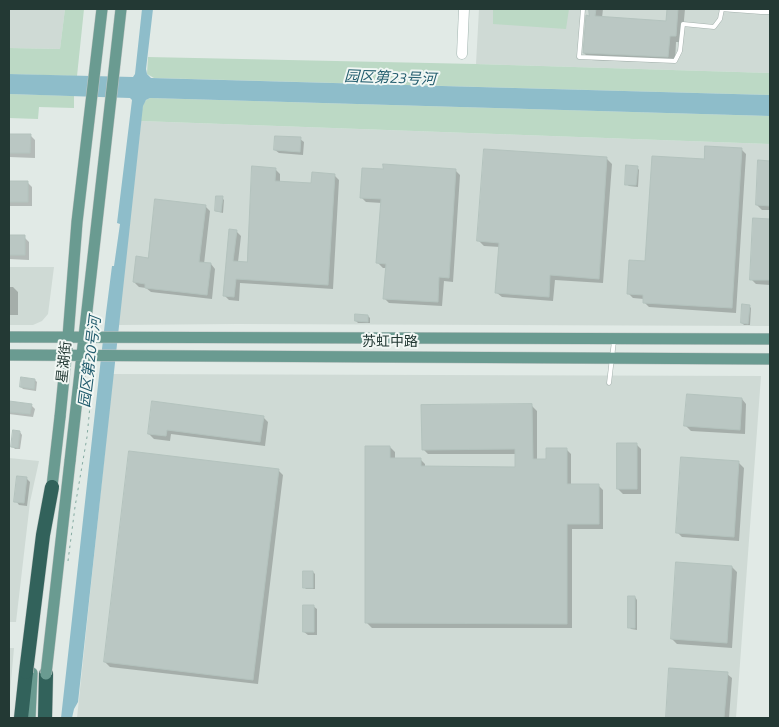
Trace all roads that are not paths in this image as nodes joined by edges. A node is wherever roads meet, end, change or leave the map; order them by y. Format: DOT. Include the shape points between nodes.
graph roads {
  1 [pos="102,9"];
  2 [pos="121,9"];
  3 [pos="464,9"];
  4 [pos="583,9"];
  5 [pos="721,9"];
  6 [pos="762,10"];
  7 [pos="770,12"];
  8 [pos="462,54"];
  9 [pos="9,337"];
  10 [pos="68,337"];
  11 [pos="83,337"];
  12 [pos="614,338"];
  13 [pos="770,339"];
  14 [pos="9,356"];
  15 [pos="66,356"];
  16 [pos="82,357"];
  17 [pos="612,358"];
  18 [pos="770,359"];
  19 [pos="609,383"];
  20 [pos="52,487"];
  21 [pos="32,673"];
  22 [pos="46,674"];
  23 [pos="21,718"];
  24 [pos="26,718"];
  25 [pos="30,718"];
  26 [pos="39,718"];
  27 [pos="45,718"];
  1 -- 10 [label="main road, 星湖街" via="77,222"];
  2 -- 11 [label="main road, 星湖街"];
  3 -- 8 [label="street"];
  4 -- 5 [label="lane" via="579,57 675,61 680,51 683,24 714,26 720,19"];
  5 -- 6 [label="lane"];
  6 -- 7 [label="lane"];
  9 -- 10 [label="main road, 苏虹中路"];
  10 -- 11 [label="main road, 苏虹中路"];
  10 -- 15 [label="main road, 星湖街"];
  11 -- 12 [label="main road, 苏虹中路"];
  11 -- 16 [label="main road, 星湖街"];
  12 -- 13 [label="main road, 苏虹中路"];
  12 -- 17 [label="lane"];
  14 -- 15 [label="main road, 苏虹中路"];
  15 -- 16 [label="main road, 苏虹中路"];
  15 -- 20 [label="main road, 星湖街, bridge"];
  16 -- 17 [label="main road, 苏虹中路"];
  16 -- 22 [label="main road, 星湖街, bridge"];
  17 -- 18 [label="main road, 苏虹中路"];
  17 -- 19 [label="lane"];
  20 -- 21 [label="main road, 星湖街, bridge"];
  20 -- 23 [label="highway, bridge" via="43,535"];
  21 -- 24 [label="highway"];
  21 -- 25 [label="main road, 星湖街"];
  22 -- 26 [label="main road, 星湖街"];
  22 -- 27 [label="highway"];
}
